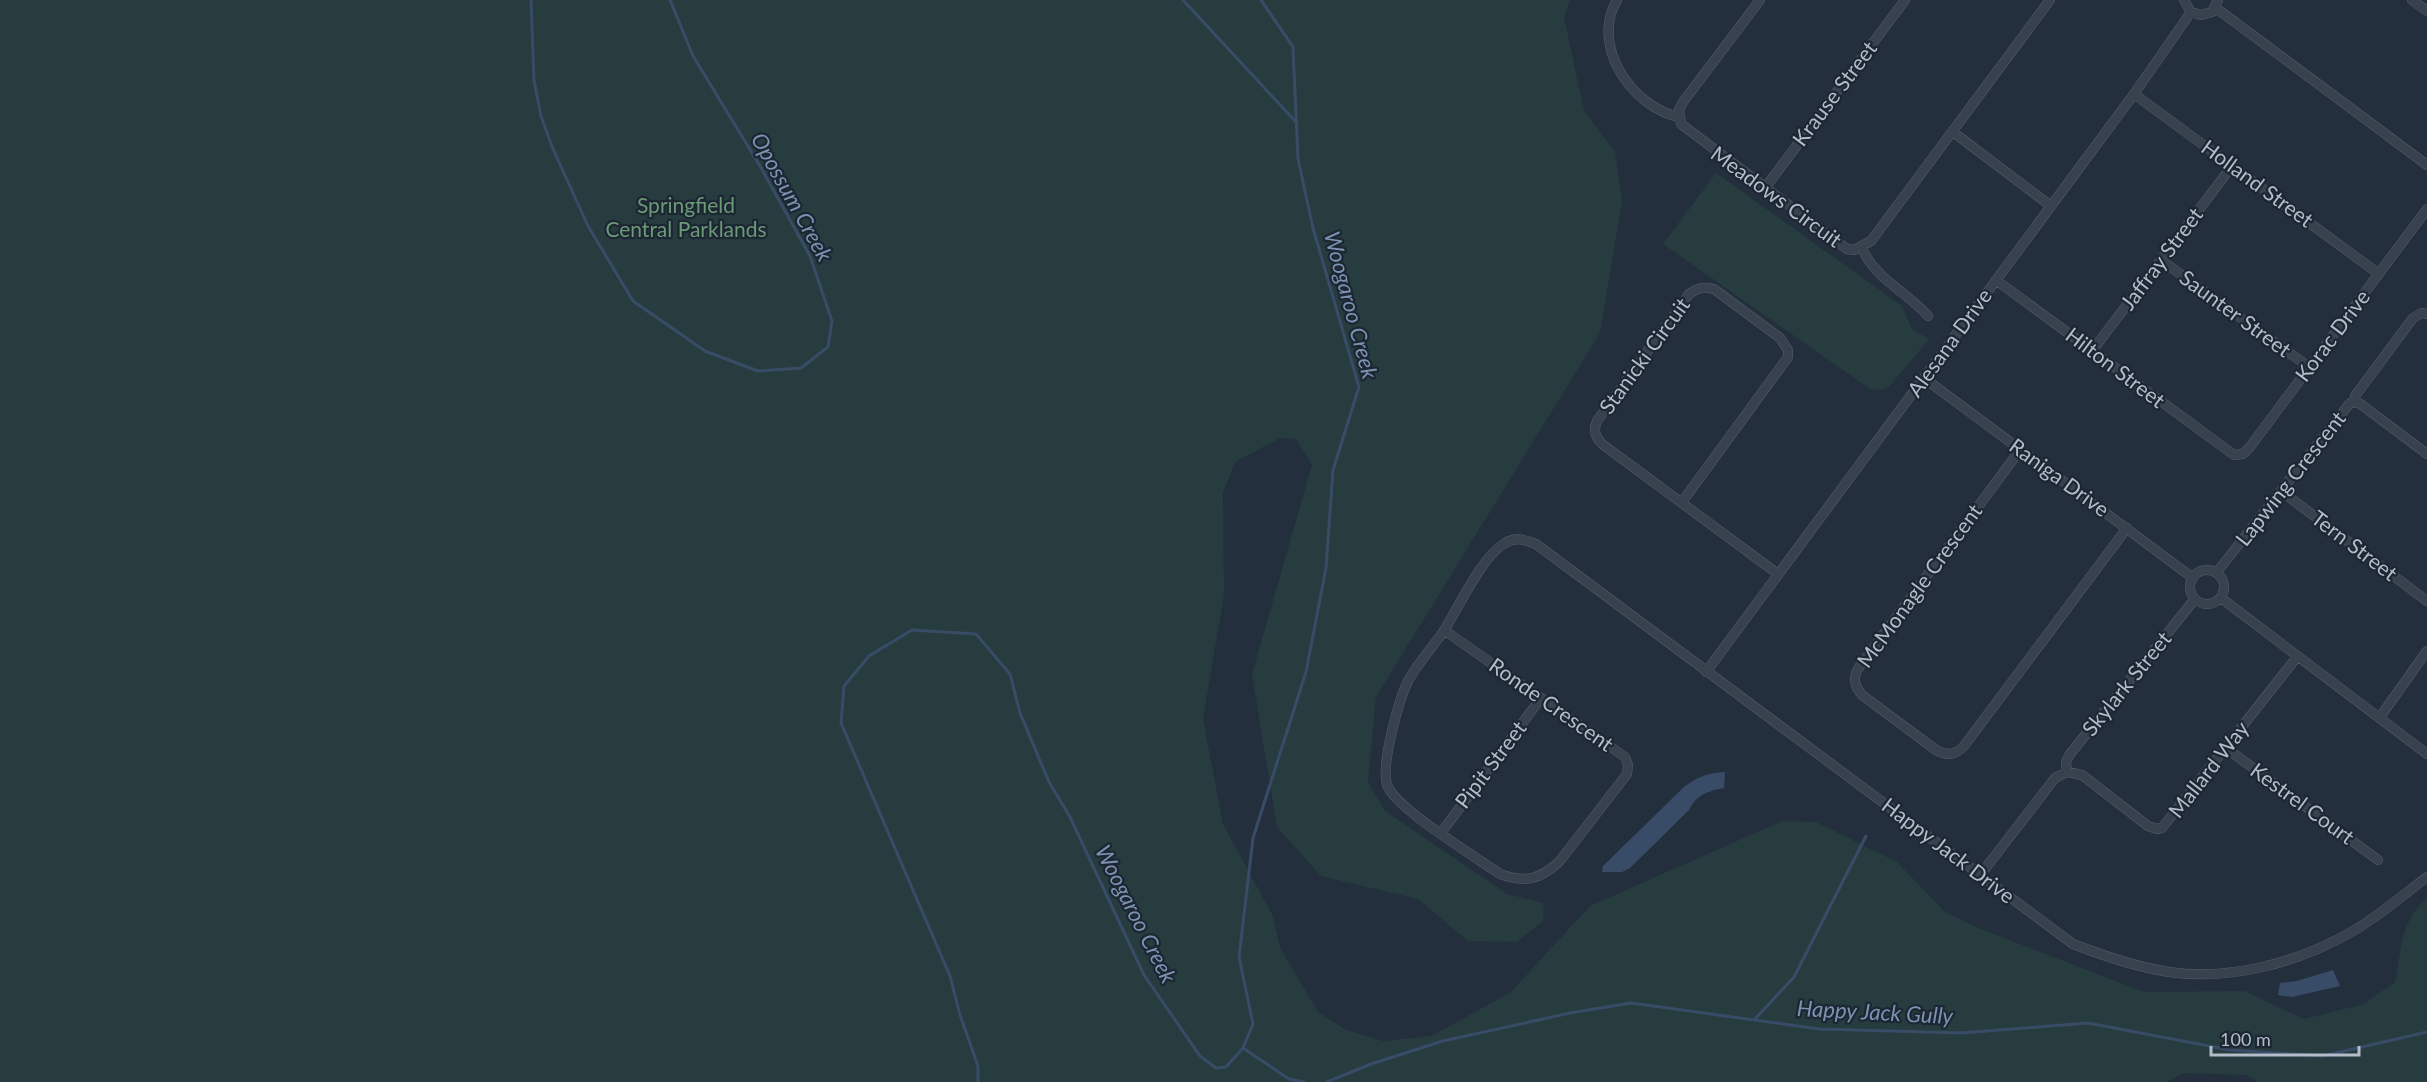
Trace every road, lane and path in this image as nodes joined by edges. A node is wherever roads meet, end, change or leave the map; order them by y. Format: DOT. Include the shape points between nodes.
graph roads {
  1 [pos="1617,0"];
  2 [pos="1760,0"];
  3 [pos="1905,0"];
  4 [pos="2050,0"];
  5 [pos="2184,0"];
  6 [pos="2412,0"];
  7 [pos="2217,4"];
  8 [pos="2427,11"];
  9 [pos="2191,12"];
  10 [pos="2134,94"];
  11 [pos="1679,117"];
  12 [pos="1953,132"];
  13 [pos="2427,165"];
  14 [pos="2232,166"];
  15 [pos="1765,188"];
  16 [pos="2051,206"];
  17 [pos="2427,209"];
  18 [pos="1862,248"];
  19 [pos="2161,260"];
  20 [pos="2379,274"];
  21 [pos="1996,280"];
  22 [pos="2427,314"];
  23 [pos="1928,316"];
  24 [pos="2092,351"];
  25 [pos="2309,368"];
  26 [pos="1924,378"];
  27 [pos="2355,401"];
  28 [pos="2020,450"];
  29 [pos="2427,454"];
  30 [pos="2234,455"];
  31 [pos="2281,491"];
  32 [pos="1682,502"];
  33 [pos="2127,528"];
  34 [pos="1512,540"];
  35 [pos="2217,572"];
  36 [pos="1778,574"];
  37 [pos="2193,578"];
  38 [pos="2221,598"];
  39 [pos="2195,599"];
  40 [pos="2427,601"];
  41 [pos="1444,630"];
  42 [pos="2427,651"];
  43 [pos="2297,657"];
  44 [pos="1706,672"];
  45 [pos="1541,698"];
  46 [pos="2380,717"];
  47 [pos="2226,748"];
  48 [pos="2427,754"];
  49 [pos="2067,772"];
  50 [pos="1441,833"];
  51 [pos="2378,860"];
  52 [pos="1981,874"];
  53 [pos="2427,877"];
  1 -- 11 [label="street" via="1609,28 1611,54 1622,78 1666,114"];
  2 -- 11 [label="street" via="1683,102"];
  3 -- 15 [label="street, Krause Street"];
  4 -- 12 [label="street, Meadows Circuit"];
  5 -- 9 [label="street"];
  6 -- 8 [label="street"];
  7 -- 9 [label="street" via="2212,12"];
  7 -- 13 [label="street"];
  9 -- 10 [label="street, Alesana Drive"];
  10 -- 14 [label="street, Holland Street"];
  10 -- 16 [label="street, Alesana Drive"];
  11 -- 15 [label="street, Meadows Circuit" via="1686,130"];
  12 -- 16 [label="street"];
  12 -- 18 [label="street, Meadows Circuit"];
  14 -- 19 [label="street, Jaffray Street"];
  14 -- 20 [label="street, Holland Street"];
  15 -- 18 [label="street, Meadows Circuit" via="1847,249"];
  16 -- 21 [label="street, Alesana Drive"];
  17 -- 20 [label="street, Korac Drive"];
  18 -- 23 [label="street" via="1873,269"];
  19 -- 24 [label="street, Jaffray Street"];
  19 -- 25 [label="street, Saunter Street"];
  20 -- 25 [label="street, Korac Drive"];
  21 -- 24 [label="street, Hilton Street"];
  21 -- 26 [label="street, Alesana Drive"];
  22 -- 27 [label="street" via="2413,318"];
  24 -- 30 [label="street, Hilton Street"];
  25 -- 30 [label="street, Korac Drive" via="2250,447 2243,454"];
  26 -- 28 [label="street, Raniga Drive"];
  26 -- 36 [label="street, Alesana Drive"];
  27 -- 29 [label="street, Lapwing Crescent"];
  27 -- 31 [label="street, Lapwing Crescent"];
  28 -- 33 [label="street, Raniga Drive"];
  28 -- 33 [label="street, McMonagle Crescent" via="1854,678 1862,695 1936,750 1950,754 1964,746"];
  31 -- 35 [label="street, Lapwing Crescent"];
  31 -- 40 [label="street, Tern Street"];
  32 -- 32 [label="street, Stanicki Circuit" via="1602,444 1594,427 1689,294 1707,287 1780,338 1788,357"];
  32 -- 36 [label="street, Stanicki Circuit"];
  33 -- 37 [label="street, Raniga Drive"];
  34 -- 41 [label="street, Ronde Crescent" via="1496,550 1462,596"];
  34 -- 44 [label="street, Happy Jack Drive" via="1536,544"];
  35 -- 37 [label="street" via="2207,569"];
  35 -- 38 [label="street" via="2224,581"];
  36 -- 44 [label="street, Alesana Drive"];
  37 -- 39 [label="street" via="2190,589"];
  38 -- 39 [label="street" via="2205,604"];
  38 -- 43 [label="street"];
  39 -- 49 [label="street, Skylark Street" via="2070,754"];
  41 -- 45 [label="street, Ronde Crescent"];
  41 -- 50 [label="street, Ronde Crescent" via="1408,681 1387,750 1385,775 1387,786 1401,805"];
  42 -- 46 [label="street"];
  43 -- 46 [label="street"];
  43 -- 47 [label="street, Mallard Way"];
  44 -- 52 [label="street, Happy Jack Drive"];
  45 -- 50 [label="street, Pipit Street"];
  45 -- 50 [label="street, Ronde Crescent" via="1625,757 1629,765 1627,774 1559,862 1533,879 1500,874"];
  46 -- 48 [label="street"];
  47 -- 49 [label="street, Mallard Way" via="2167,824 2157,829 2082,775"];
  47 -- 51 [label="street, Kestrel Court"];
  49 -- 52 [label="street" via="2055,778"];
  52 -- 53 [label="street, Happy Jack Drive" via="2073,944 2142,966 2201,973 2240,971 2324,947 2355,930"];
}
